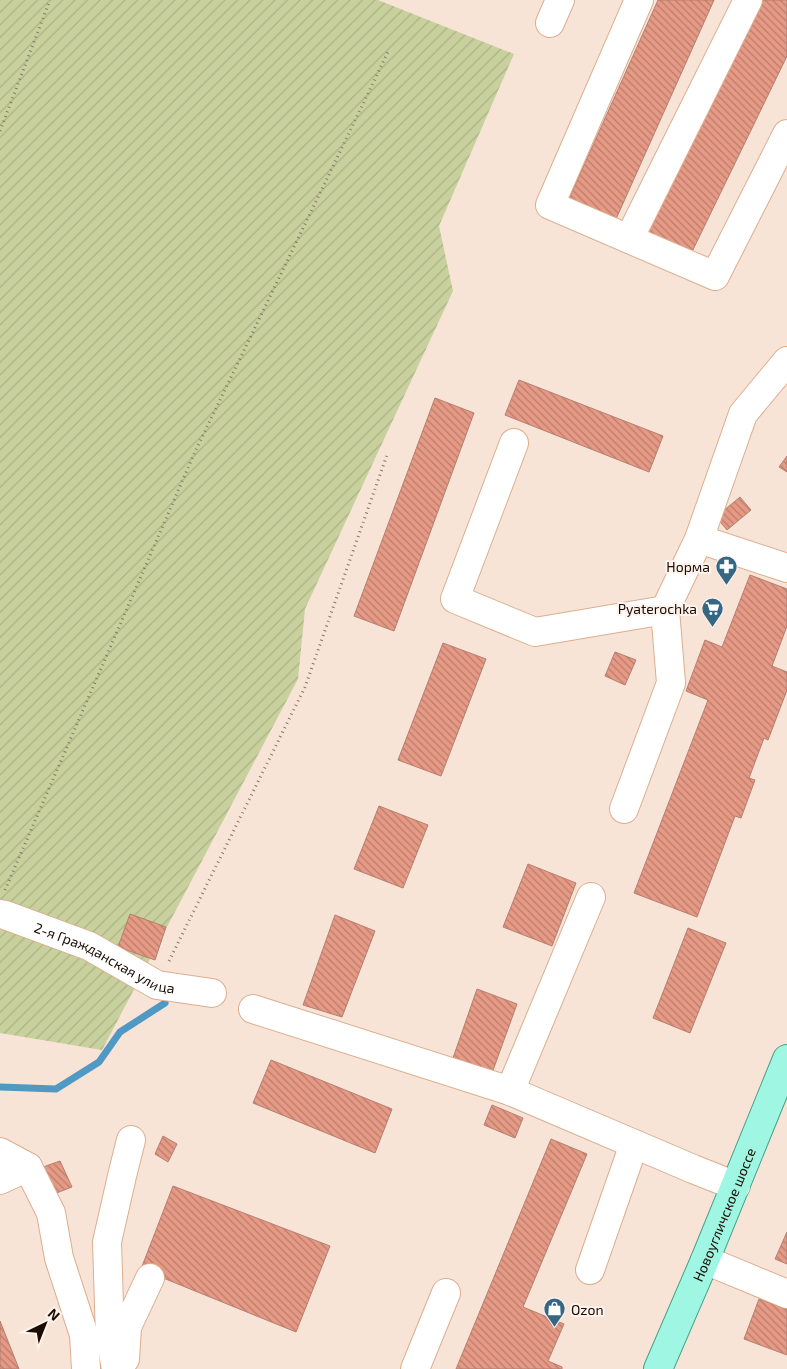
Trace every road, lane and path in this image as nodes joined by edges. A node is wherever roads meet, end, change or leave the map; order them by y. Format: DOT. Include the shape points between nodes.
graph roads {
  1 [pos="50,0"];
  2 [pos="639,0"];
  3 [pos="748,0"];
  4 [pos="388,52"];
  5 [pos="0,131"];
  6 [pos="787,134"];
  7 [pos="629,239"];
  8 [pos="787,360"];
  9 [pos="514,443"];
  10 [pos="387,455"];
  11 [pos="699,539"];
  12 [pos="787,568"];
  13 [pos="665,610"];
  14 [pos="624,809"];
  15 [pos="591,897"];
  16 [pos="2,904"];
  17 [pos="157,985"];
  18 [pos="212,992"];
  19 [pos="253,1009"];
  20 [pos="787,1059"];
  21 [pos="510,1091"];
  22 [pos="131,1140"];
  23 [pos="634,1144"];
  24 [pos="0,1152"];
  25 [pos="28,1167"];
  26 [pos="0,1180"];
  27 [pos="736,1186"];
  28 [pos="705,1260"];
  29 [pos="590,1270"];
  30 [pos="150,1278"];
  31 [pos="446,1293"];
  32 [pos="787,1294"];
  33 [pos="86,1369"];
  34 [pos="116,1369"];
  35 [pos="125,1369"];
  36 [pos="415,1369"];
  37 [pos="658,1369"];
  1 -- 5 [label="path"];
  2 -- 7 [label="street" via="550,205"];
  3 -- 7 [label="street"];
  4 -- 16 [label="path" via="194,454"];
  6 -- 7 [label="street" via="715,276"];
  8 -- 11 [label="street" via="743,414"];
  9 -- 13 [label="street" via="455,599 535,632"];
  10 -- 17 [label="path" via="305,687"];
  11 -- 12 [label="street"];
  11 -- 13 [label="street"];
  13 -- 14 [label="street" via="671,683"];
  15 -- 21 [label="street"];
  16 -- 17 [label="street, 2-я Гражданская улица" via="5,915 89,946"];
  17 -- 18 [label="street, 2-я Гражданская улица"];
  19 -- 21 [label="street"];
  20 -- 27 [label="main road, Новоугличское шоссе"];
  21 -- 23 [label="street"];
  22 -- 34 [label="street" via="107,1242 110,1337"];
  23 -- 27 [label="street"];
  23 -- 29 [label="street"];
  24 -- 25 [label="street"];
  25 -- 26 [label="street"];
  25 -- 33 [label="street" via="51,1213 59,1258 84,1335"];
  27 -- 28 [label="main road, Новоугличское шоссе"];
  28 -- 32 [label="street"];
  28 -- 37 [label="main road, Новоугличское шоссе"];
  30 -- 35 [label="street" via="127,1327"];
  31 -- 36 [label="street"];
}
